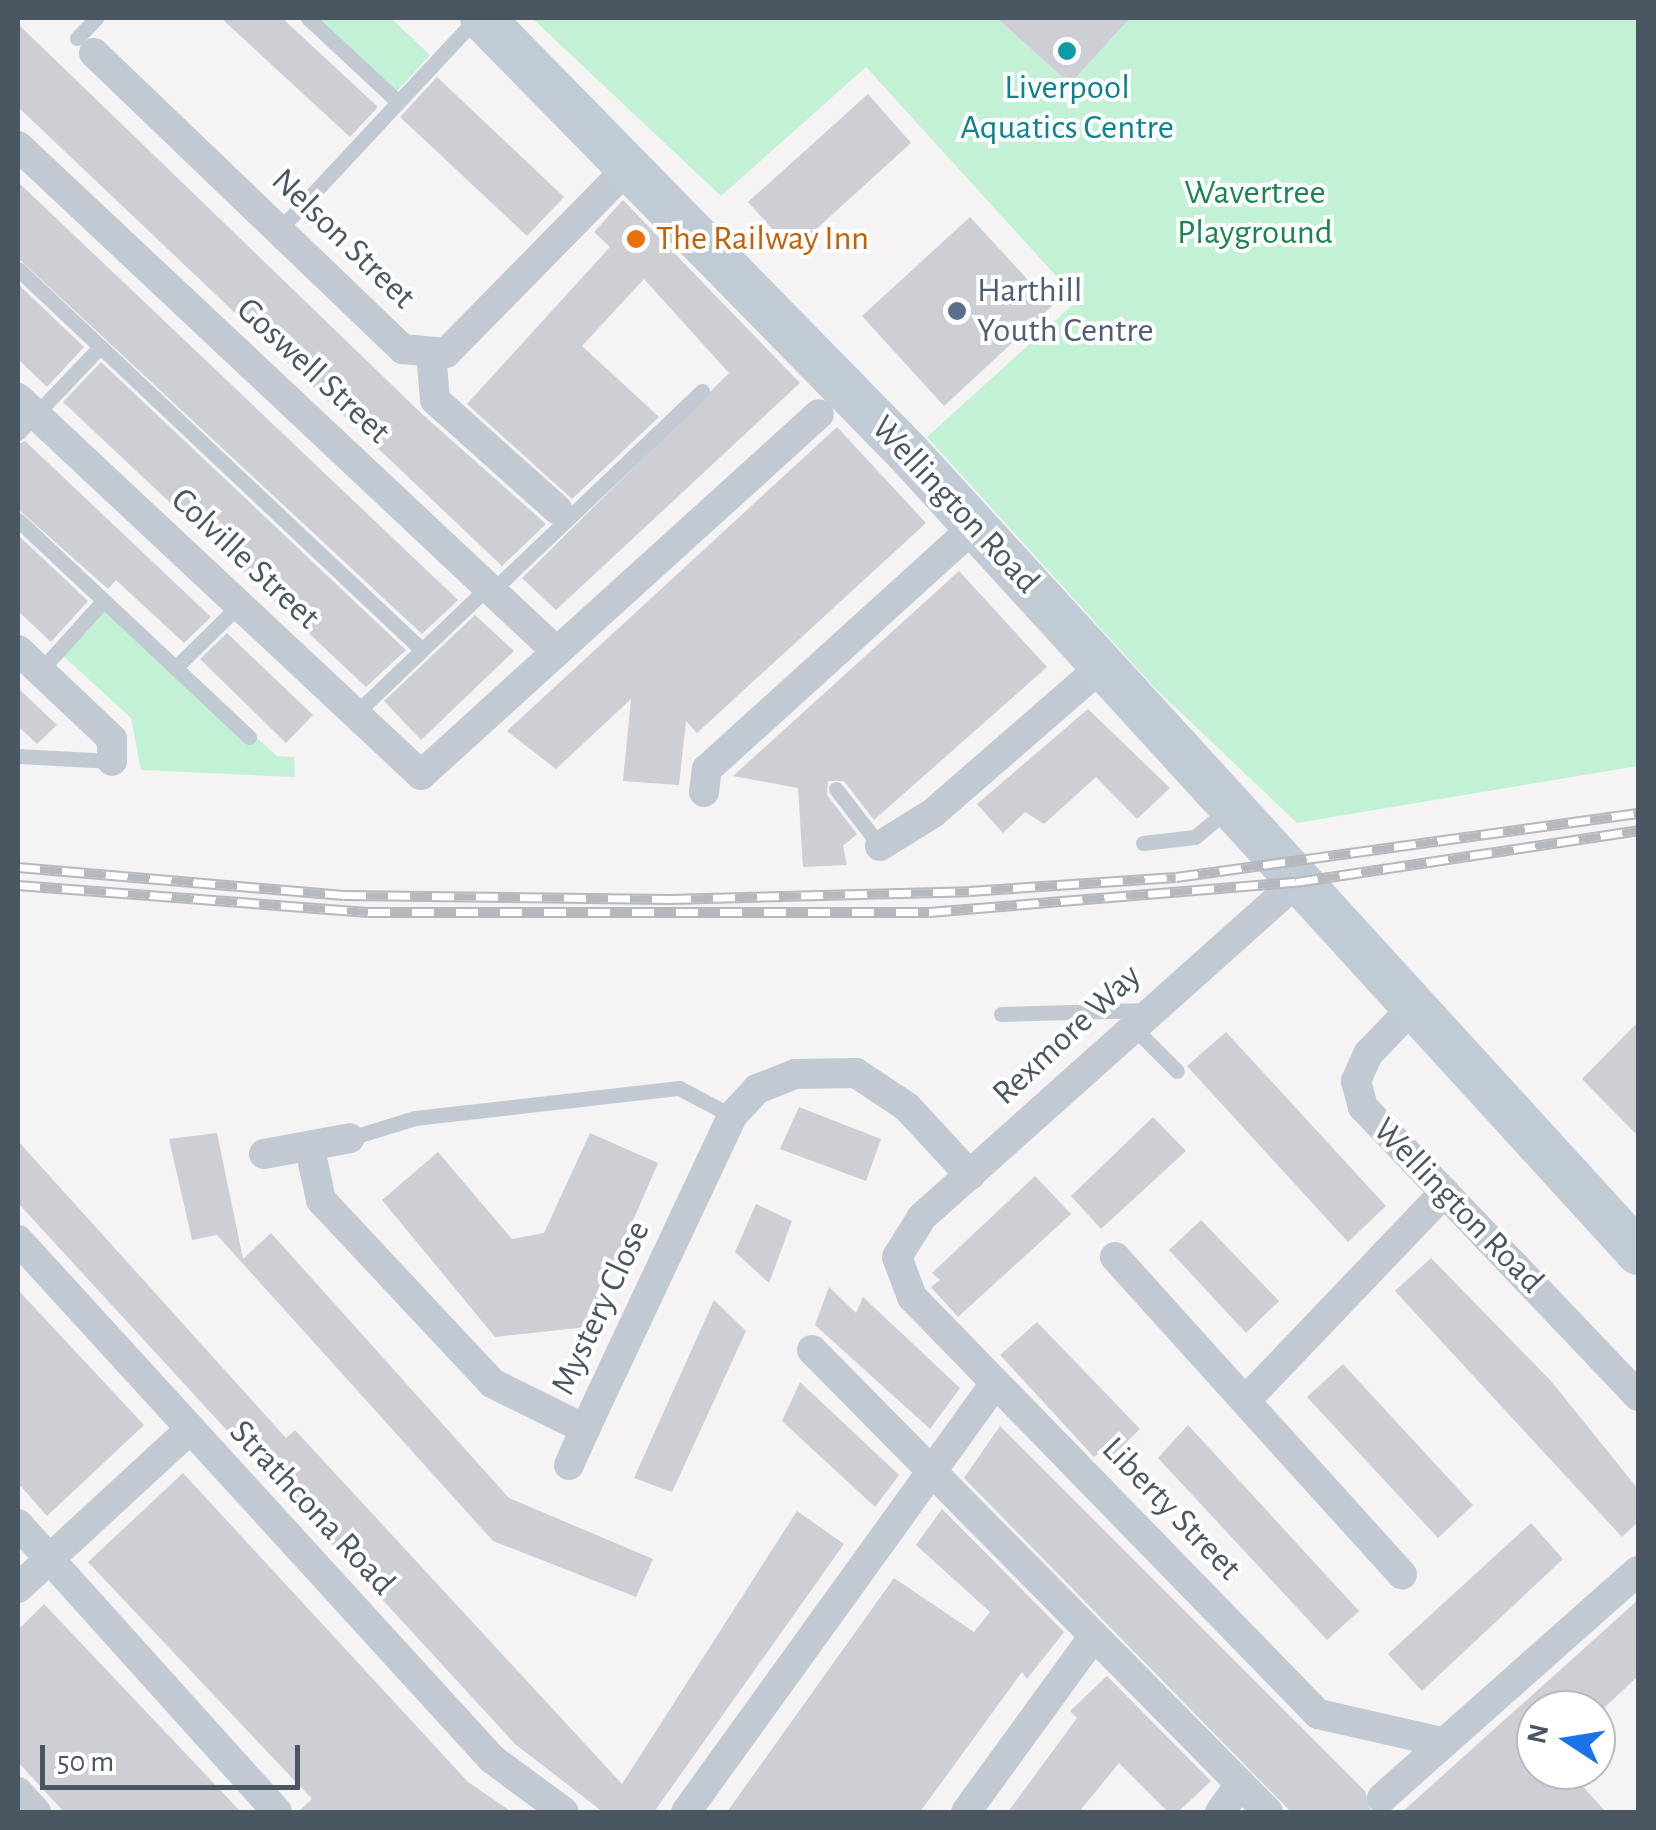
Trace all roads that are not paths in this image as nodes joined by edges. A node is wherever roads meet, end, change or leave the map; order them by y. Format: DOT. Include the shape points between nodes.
graph roads {
  1 [pos="96,18"];
  2 [pos="308,18"];
  3 [pos="480,18"];
  4 [pos="86,45"];
  5 [pos="397,101"];
  6 [pos="18,146"];
  7 [pos="632,164"];
  8 [pos="279,230"];
  9 [pos="18,269"];
  10 [pos="100,347"];
  11 [pos="431,352"];
  12 [pos="702,390"];
  13 [pos="819,414"];
  14 [pos="23,415"];
  15 [pos="561,513"];
  16 [pos="18,520"];
  17 [pos="972,528"];
  18 [pos="490,589"];
  19 [pos="103,601"];
  20 [pos="239,605"];
  21 [pos="422,650"];
  22 [pos="557,652"];
  23 [pos="29,661"];
  24 [pos="1102,665"];
  25 [pos="175,668"];
  26 [pos="355,714"];
  27 [pos="249,736"];
  28 [pos="18,756"];
  29 [pos="112,761"];
  30 [pos="836,789"];
  31 [pos="704,792"];
  32 [pos="1230,807"];
  33 [pos="1143,843"];
  34 [pos="880,846"];
  35 [pos="1300,879"];
  36 [pos="1415,1005"];
  37 [pos="1001,1014"];
  38 [pos="1142,1019"];
  39 [pos="1177,1071"];
  40 [pos="732,1116"];
  41 [pos="350,1138"];
  42 [pos="310,1149"];
  43 [pos="264,1154"];
  44 [pos="970,1175"];
  45 [pos="1445,1192"];
  46 [pos="18,1240"];
  47 [pos="1638,1252"];
  48 [pos="897,1257"];
  49 [pos="1115,1257"];
  50 [pos="812,1350"];
  51 [pos="994,1384"];
  52 [pos="1638,1396"];
  53 [pos="1247,1399"];
  54 [pos="585,1429"];
  55 [pos="190,1430"];
  56 [pos="569,1466"];
  57 [pos="935,1469"];
  58 [pos="18,1524"];
  59 [pos="48,1558"];
  60 [pos="1638,1571"];
  61 [pos="1402,1575"];
  62 [pos="18,1588"];
  63 [pos="1093,1637"];
  64 [pos="1441,1742"];
  65 [pos="1240,1784"];
  66 [pos="18,1792"];
  67 [pos="1382,1798"];
  68 [pos="36,1812"];
  69 [pos="277,1812"];
  70 [pos="564,1812"];
  71 [pos="686,1812"];
  72 [pos="966,1812"];
  73 [pos="1220,1812"];
  74 [pos="1268,1812"];
  1 -- 4 [label="lane"];
  2 -- 5 [label="lane"];
  3 -- 5 [label="lane"];
  3 -- 7 [label="main road, Wellington Road"];
  4 -- 8 [label="street, Nelson Street"];
  5 -- 8 [label="lane"];
  6 -- 18 [label="street, Goswell Street"];
  7 -- 11 [label="street, Nelson Street" via="446,353"];
  7 -- 17 [label="main road, Wellington Road"];
  8 -- 11 [label="street, Nelson Street" via="403,349"];
  9 -- 10 [label="lane"];
  10 -- 14 [label="lane"];
  10 -- 21 [label="lane"];
  11 -- 15 [label="street" via="435,400"];
  12 -- 15 [label="lane"];
  13 -- 22 [label="street"];
  14 -- 20 [label="street, Colville Street"];
  15 -- 18 [label="lane"];
  16 -- 19 [label="lane"];
  17 -- 24 [label="main road, Wellington Road"];
  17 -- 31 [label="street" via="707,769"];
  18 -- 21 [label="lane"];
  18 -- 22 [label="street, Goswell Street"];
  19 -- 23 [label="lane"];
  19 -- 25 [label="lane"];
  20 -- 25 [label="lane"];
  20 -- 26 [label="street, Colville Street"];
  21 -- 26 [label="lane"];
  22 -- 26 [label="street, Colville Street" via="421,775"];
  23 -- 29 [label="street" via="112,739"];
  24 -- 32 [label="main road, Wellington Road"];
  24 -- 34 [label="street" via="933,813"];
  25 -- 27 [label="lane"];
  28 -- 29 [label="lane"];
  30 -- 34 [label="lane"];
  32 -- 33 [label="lane" via="1195,836"];
  32 -- 35 [label="main road, Wellington Road"];
  35 -- 36 [label="main road, Wellington Road"];
  35 -- 38 [label="street, Rexmore Way"];
  36 -- 45 [label="street, Wellington Road" via="1368,1054 1356,1081 1363,1107"];
  36 -- 47 [label="main road, Wellington Road"];
  37 -- 38 [label="lane"];
  38 -- 39 [label="lane"];
  38 -- 44 [label="street, Rexmore Way"];
  40 -- 41 [label="lane" via="679,1088 415,1118"];
  40 -- 44 [label="street, Mystery Close" via="757,1089 794,1074 856,1073 907,1107"];
  40 -- 54 [label="street, Mystery Close"];
  41 -- 42 [label="street"];
  42 -- 43 [label="street"];
  42 -- 54 [label="street, Mystery Close" via="322,1200 492,1383"];
  44 -- 48 [label="street, Rexmore Way" via="922,1217"];
  45 -- 52 [label="street, Wellington Road"];
  45 -- 53 [label="street"];
  46 -- 55 [label="street, Strathcona Road"];
  48 -- 51 [label="street, Liberty Street" via="912,1296"];
  49 -- 53 [label="street"];
  50 -- 57 [label="street"];
  51 -- 57 [label="street"];
  51 -- 64 [label="street, Liberty Street" via="1318,1714"];
  53 -- 61 [label="street"];
  54 -- 56 [label="street"];
  55 -- 59 [label="street"];
  55 -- 70 [label="street, Strathcona Road" via="492,1759"];
  57 -- 63 [label="street"];
  57 -- 71 [label="street"];
  58 -- 59 [label="street"];
  59 -- 62 [label="street"];
  59 -- 69 [label="street"];
  60 -- 64 [label="street"];
  63 -- 65 [label="street"];
  63 -- 72 [label="street"];
  64 -- 67 [label="street"];
  65 -- 73 [label="street"];
  65 -- 74 [label="street"];
  66 -- 68 [label="street"];
}
